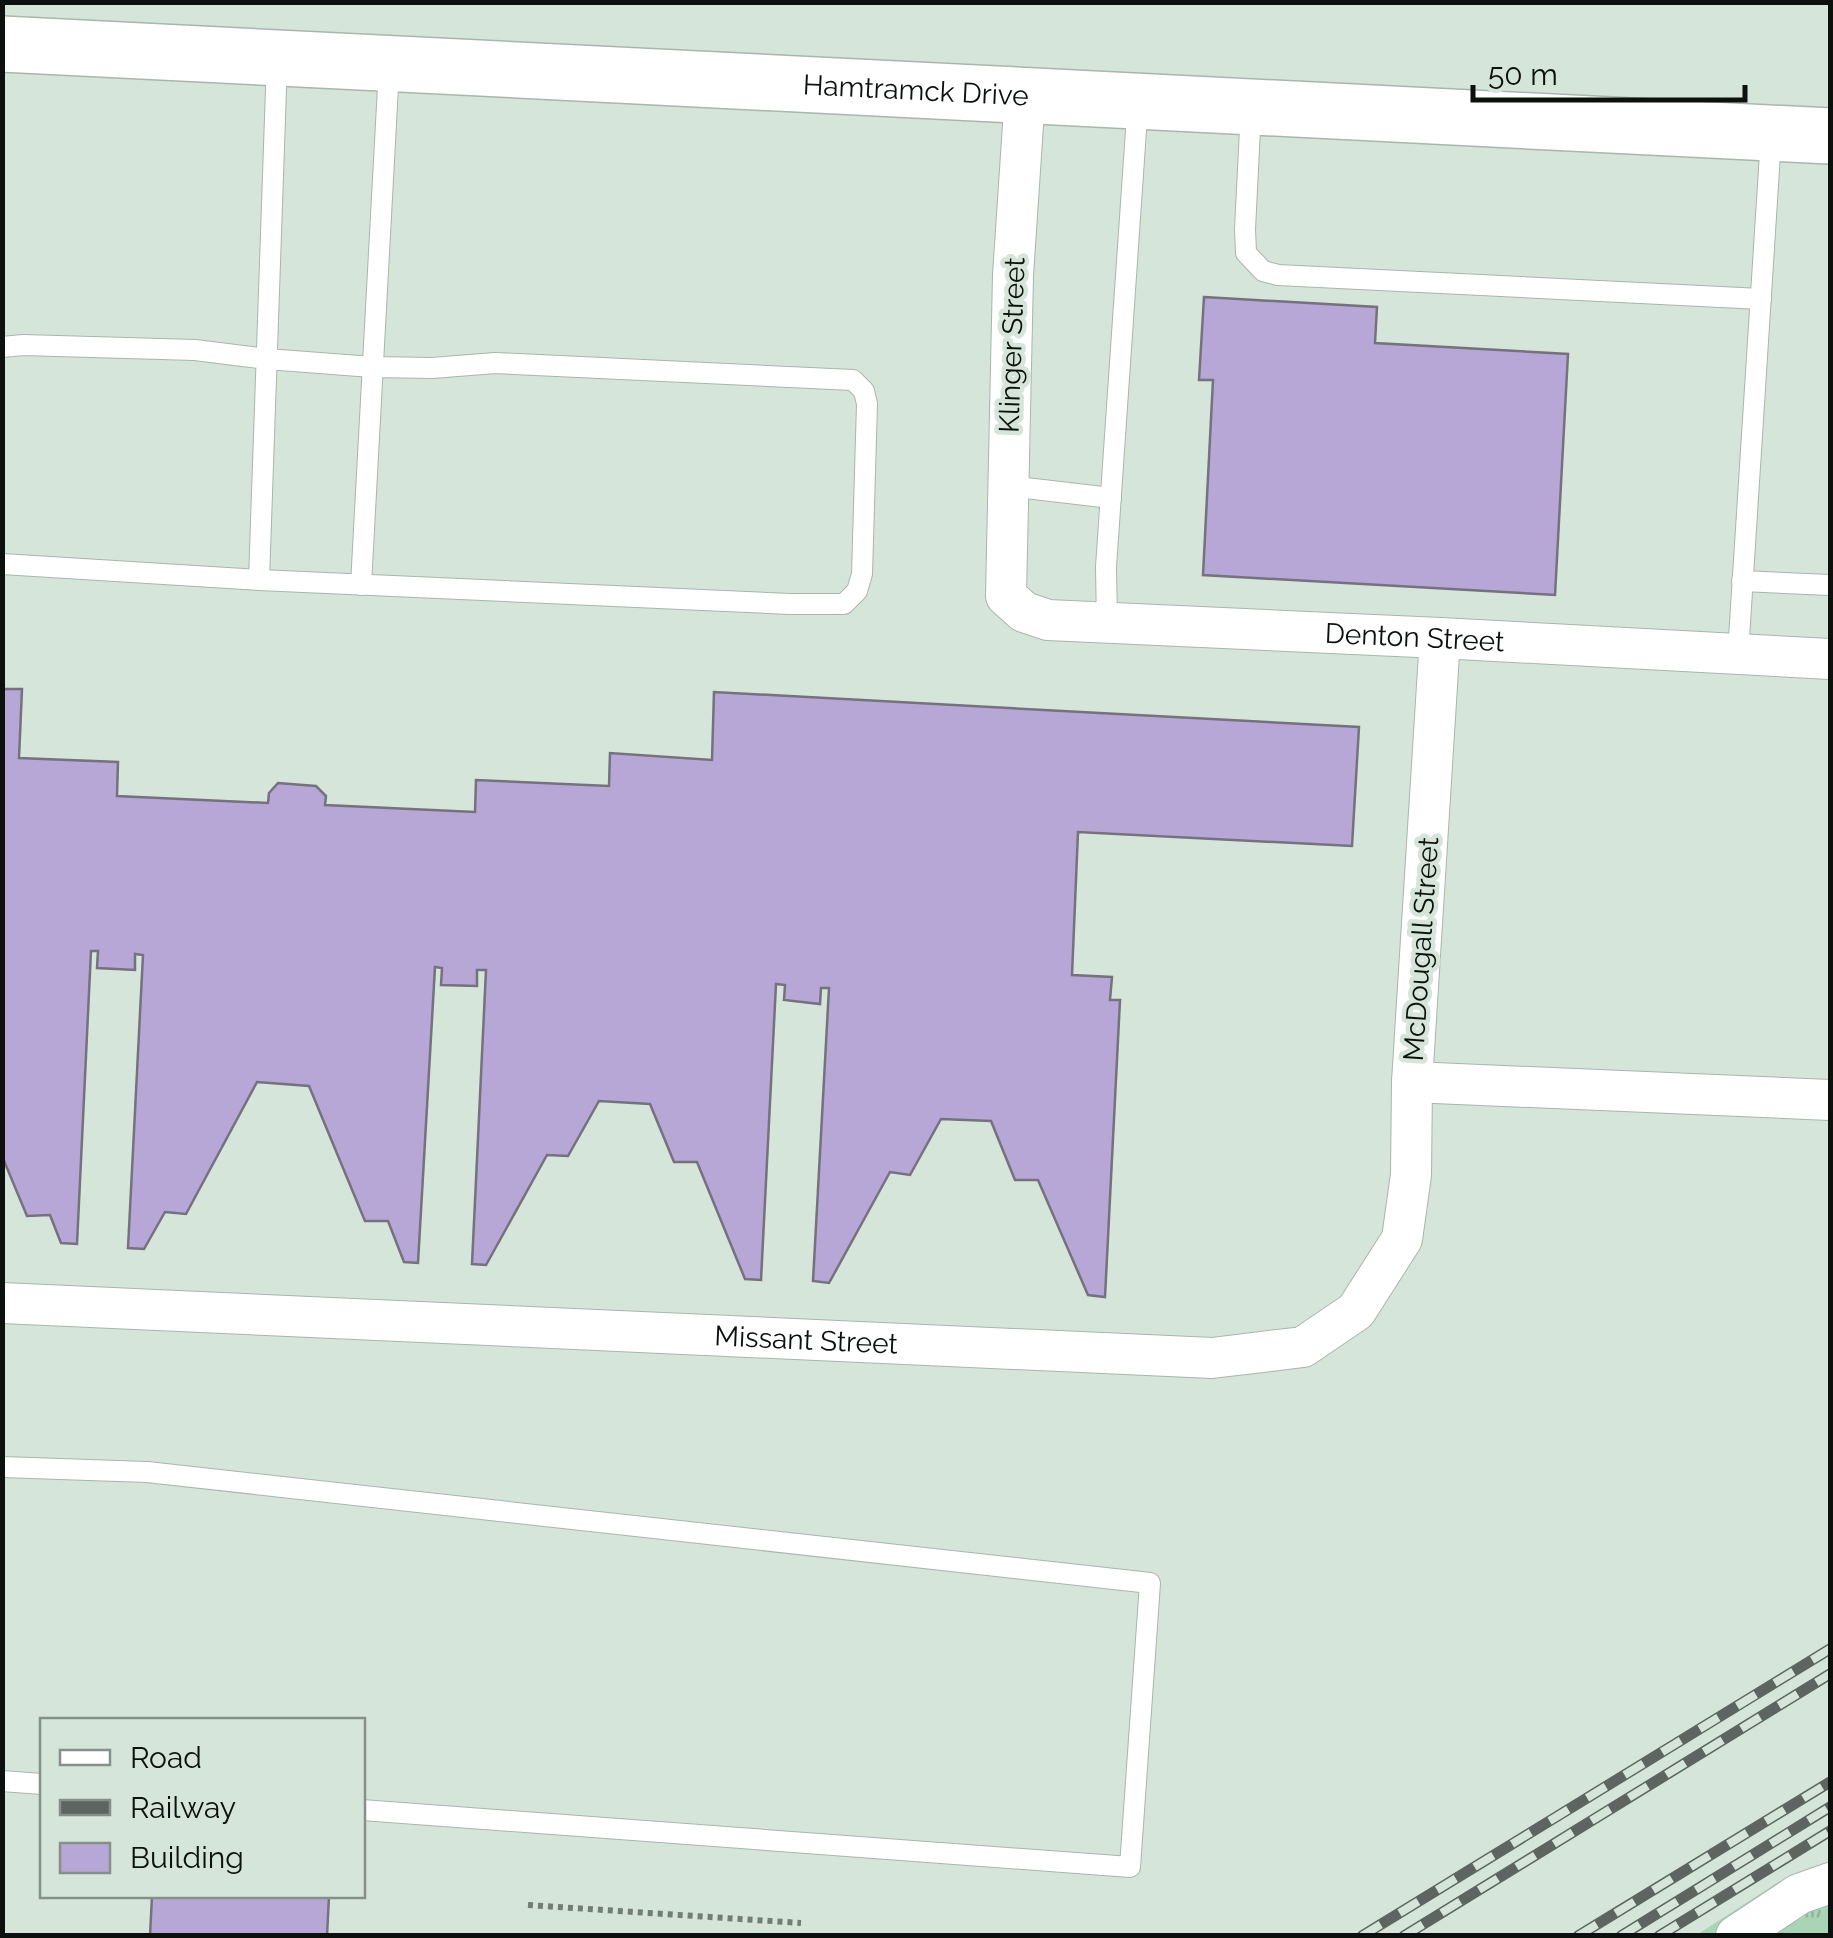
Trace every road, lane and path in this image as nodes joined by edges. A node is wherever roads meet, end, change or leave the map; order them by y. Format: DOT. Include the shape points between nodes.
graph roads {
  1 [pos="2,44"];
  2 [pos="277,58"];
  3 [pos="389,64"];
  4 [pos="1026,95"];
  5 [pos="1138,100"];
  6 [pos="1251,107"];
  7 [pos="1772,133"];
  8 [pos="1830,136"];
  9 [pos="1761,299"];
  10 [pos="2,347"];
  11 [pos="267,359"];
  12 [pos="372,368"];
  13 [pos="1008,486"];
  14 [pos="1111,498"];
  15 [pos="2,564"];
  16 [pos="260,580"];
  17 [pos="1742,581"];
  18 [pos="361,585"];
  19 [pos="1830,586"];
  20 [pos="1006,596"];
  21 [pos="1108,623"];
  22 [pos="1440,638"];
  23 [pos="1738,654"];
  24 [pos="1830,660"];
  25 [pos="1412,1082"];
  26 [pos="1830,1100"];
  27 [pos="2,1303"];
  28 [pos="2,1467"];
  29 [pos="2,1781"];
  30 [pos="40,1784"];
  31 [pos="365,1810"];
  32 [pos="1830,1883"];
  33 [pos="528,1905"];
  34 [pos="801,1922"];
  35 [pos="1736,1936"];
  1 -- 2 [label="street, Hamtramck Drive"];
  2 -- 3 [label="street, Hamtramck Drive"];
  2 -- 11 [label="lane"];
  3 -- 4 [label="street, Hamtramck Drive"];
  3 -- 12 [label="lane"];
  4 -- 5 [label="street, Hamtramck Drive"];
  4 -- 13 [label="street, Klinger Street"];
  5 -- 6 [label="street, Hamtramck Drive"];
  5 -- 14 [label="lane"];
  6 -- 7 [label="street, Hamtramck Drive"];
  6 -- 9 [label="lane" via="1246,253 1263,270"];
  7 -- 8 [label="street, Hamtramck Drive"];
  7 -- 9 [label="lane"];
  9 -- 17 [label="lane"];
  10 -- 11 [label="lane" via="195,350"];
  11 -- 12 [label="lane"];
  11 -- 16 [label="lane"];
  12 -- 18 [label="lane"];
  12 -- 18 [label="lane" via="496,363 853,380 867,404 862,574 844,604"];
  13 -- 14 [label="lane"];
  13 -- 20 [label="street, Klinger Street"];
  14 -- 21 [label="lane"];
  15 -- 16 [label="lane"];
  16 -- 18 [label="lane"];
  17 -- 19 [label="lane"];
  17 -- 23 [label="lane"];
  20 -- 21 [label="street, Denton Street" via="1048,620"];
  21 -- 22 [label="street, Denton Street"];
  22 -- 23 [label="street, Denton Street"];
  22 -- 25 [label="street, McDougall Street"];
  23 -- 24 [label="street, Denton Street"];
  25 -- 26 [label="street, McDougall Street"];
  25 -- 27 [label="street, Missant Street" via="1402,1239 1356,1311 1303,1347 1212,1358"];
  28 -- 31 [label="lane" via="146,1472 1150,1583 1130,1867"];
  29 -- 30 [label="lane"];
  32 -- 35 [label="street" via="1798,1894"];
  33 -- 34 [label="path"];
}
